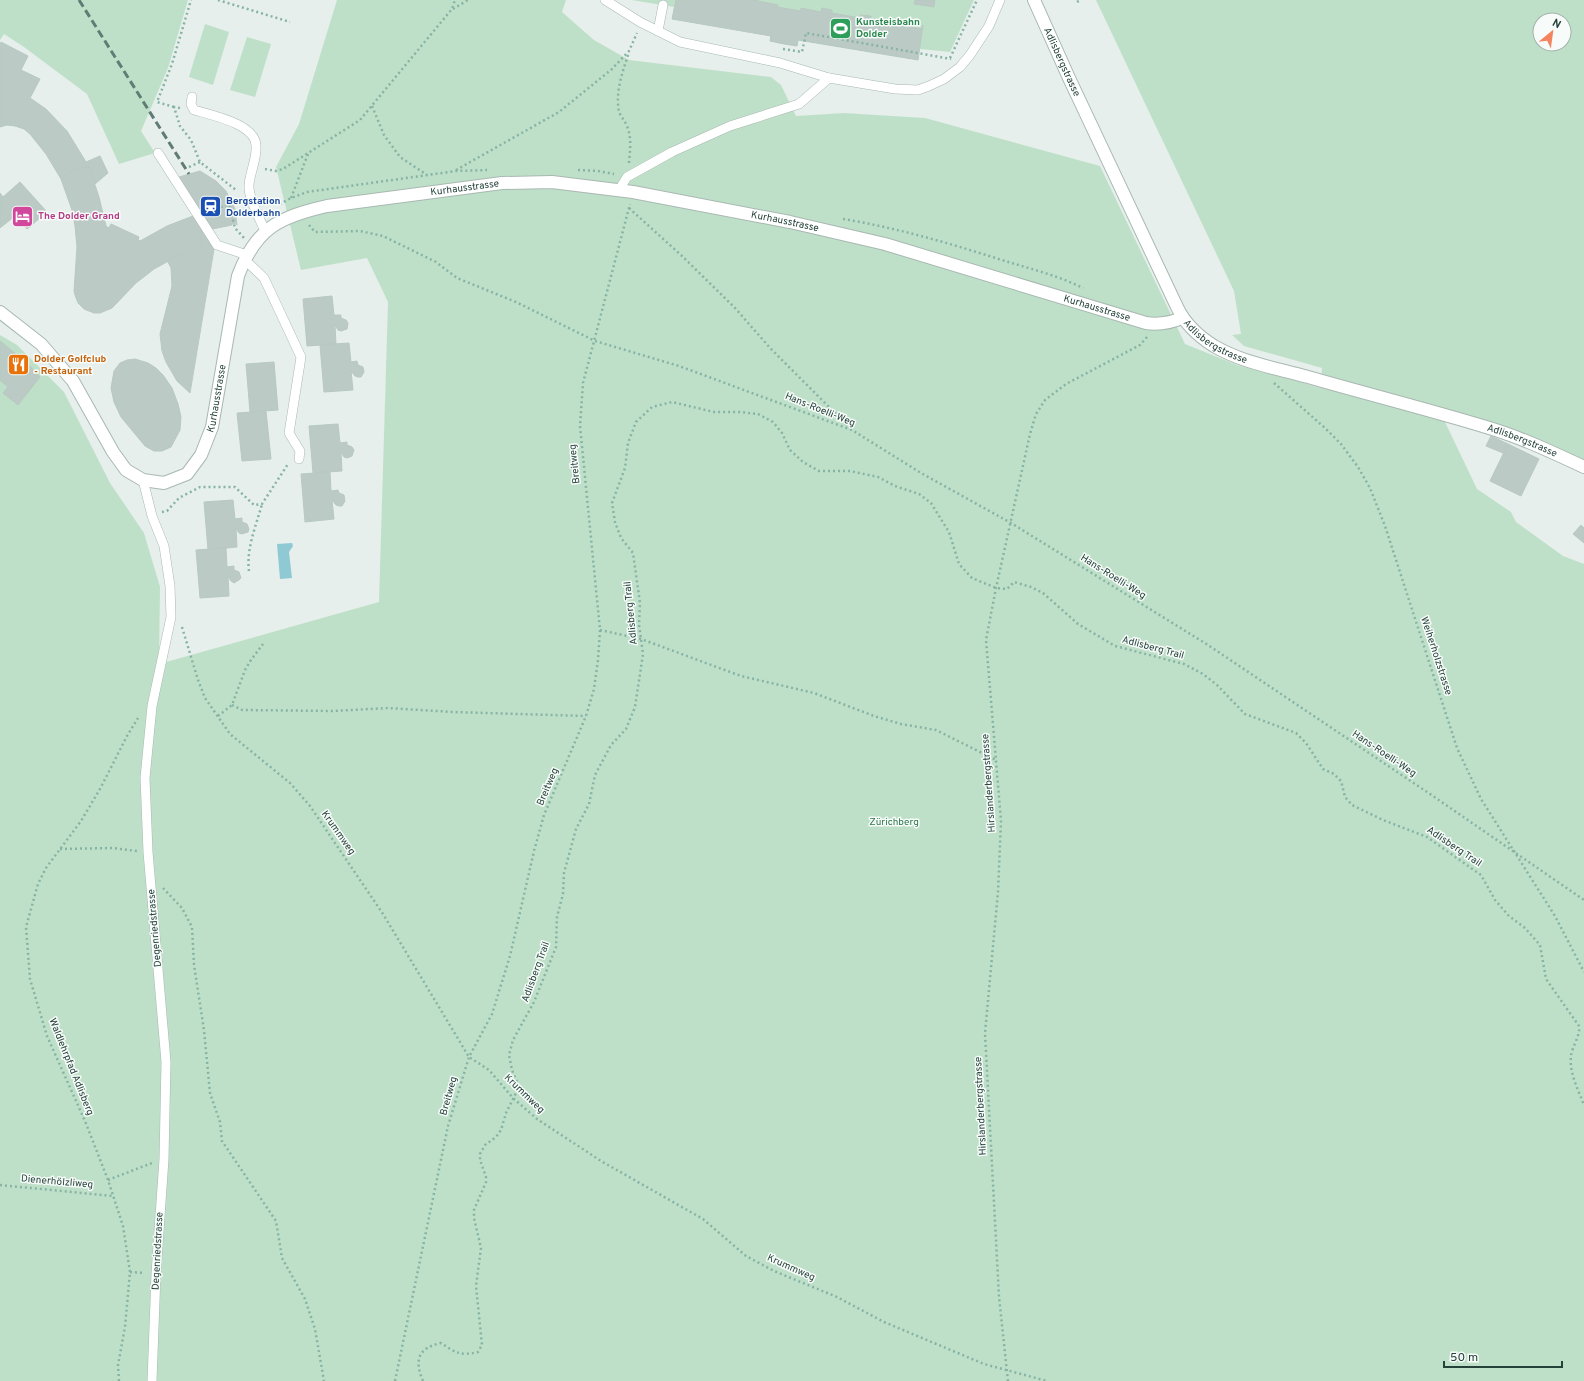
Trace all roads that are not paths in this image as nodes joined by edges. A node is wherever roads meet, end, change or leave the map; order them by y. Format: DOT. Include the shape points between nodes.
graph roads {
  1 [pos="606,0"];
  2 [pos="1000,0"];
  3 [pos="1034,0"];
  4 [pos="663,5"];
  5 [pos="658,31"];
  6 [pos="829,78"];
  7 [pos="192,97"];
  8 [pos="158,153"];
  9 [pos="619,190"];
  10 [pos="265,231"];
  11 [pos="246,257"];
  12 [pos="0,312"];
  13 [pos="1182,318"];
  14 [pos="299,459"];
  15 [pos="1584,467"];
  16 [pos="143,480"];
  17 [pos="152,1381"];
  1 -- 5 [label="lane"];
  2 -- 6 [label="lane" via="989,26 970,55 960,67 929,86 918,90 895,89"];
  3 -- 13 [label="street, Adlisbergstrasse"];
  4 -- 5 [label="lane"];
  5 -- 6 [label="lane" via="680,42 780,63"];
  6 -- 9 [label="lane" via="799,104 730,126 672,152 627,177"];
  7 -- 10 [label="lane" via="191,104 194,110 240,125 251,132 257,145 249,186"];
  8 -- 11 [label="lane" via="217,245"];
  9 -- 10 [label="street, Kurhausstrasse" via="552,182 502,183 327,206 300,212"];
  9 -- 13 [label="street, Kurhausstrasse" via="790,222 886,244 1146,323 1159,324"];
  10 -- 11 [label="street, Kurhausstrasse"];
  11 -- 14 [label="lane" via="264,278 301,357 289,434 300,451"];
  11 -- 16 [label="street, Kurhausstrasse" via="238,276 212,427 201,455 187,474 164,482"];
  12 -- 16 [label="street, Kurhausstrasse" via="41,344 57,362 73,381 117,458 126,470"];
  13 -- 15 [label="street, Adlisbergstrasse" via="1197,334 1214,346 1254,364 1487,427"];
  16 -- 17 [label="lane, Degenriedstrasse" via="152,516 164,546 171,616 152,706 145,778 148,852 166,1062 164,1158"];
}
